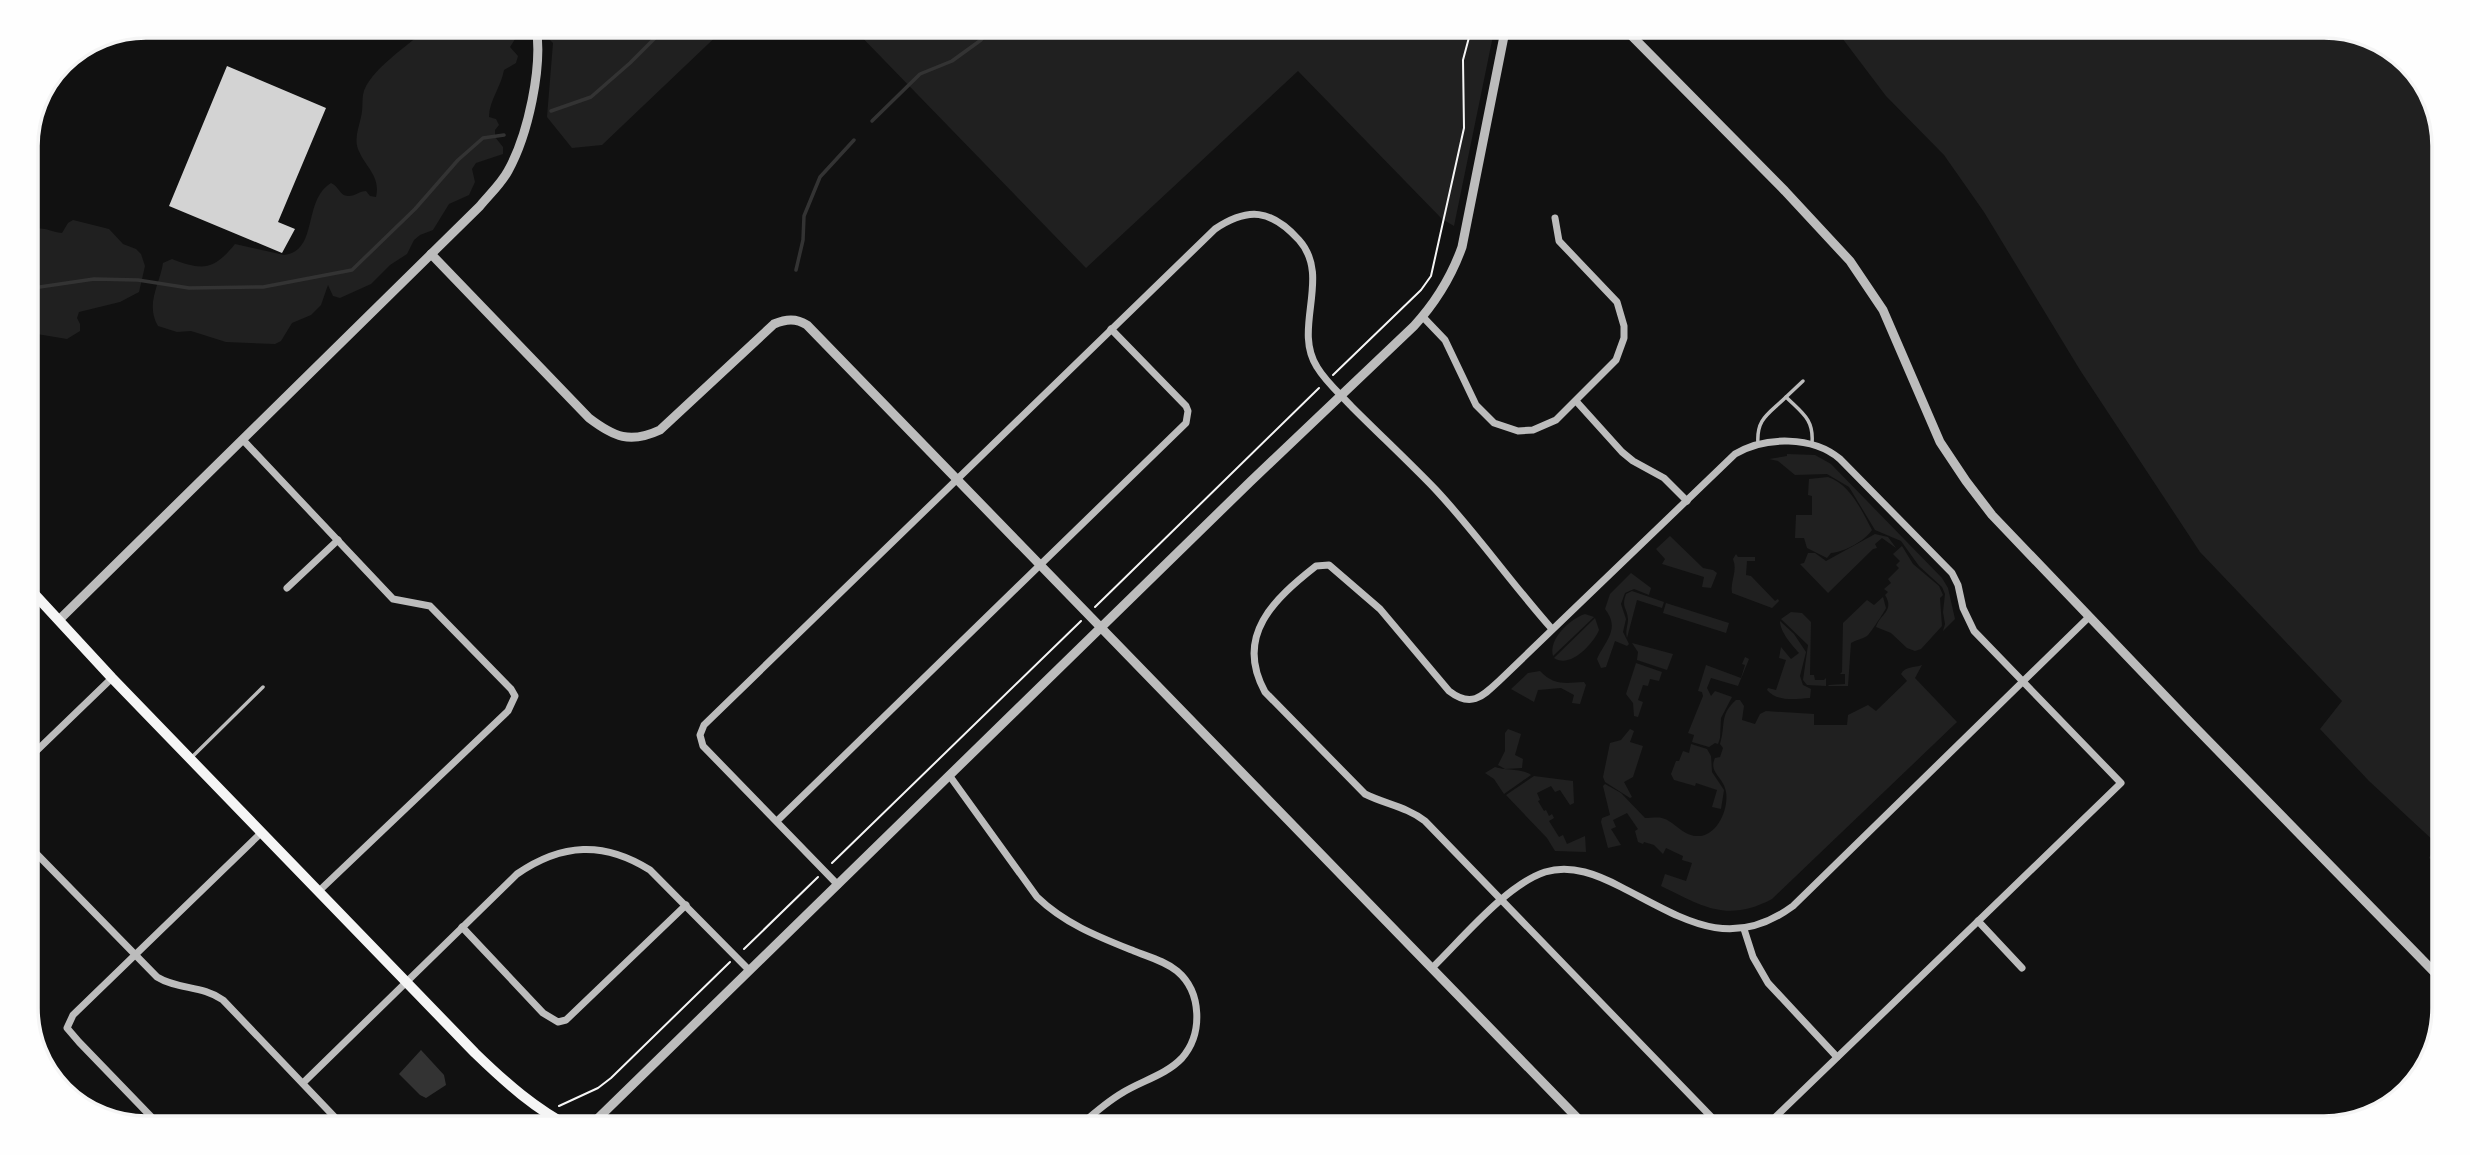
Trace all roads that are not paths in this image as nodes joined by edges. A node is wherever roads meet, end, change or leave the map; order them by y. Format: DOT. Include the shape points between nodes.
graph roads {
  1 [pos="536,38"];
  2 [pos="1504,38"];
  3 [pos="1634,39"];
  4 [pos="1555,218"];
  5 [pos="431,254"];
  6 [pos="1423,317"];
  7 [pos="1111,329"];
  8 [pos="1803,381"];
  9 [pos="1341,396"];
  10 [pos="1786,397"];
  11 [pos="1576,401"];
  12 [pos="243,439"];
  13 [pos="1812,443"];
  14 [pos="1758,444"];
  15 [pos="955,480"];
  16 [pos="1686,501"];
  17 [pos="338,540"];
  18 [pos="1039,565"];
  19 [pos="287,588"];
  20 [pos="39,599"];
  21 [pos="2089,617"];
  22 [pos="59,620"];
  23 [pos="1100,628"];
  24 [pos="1552,629"];
  25 [pos="111,678"];
  26 [pos="2023,681"];
  27 [pos="263,687"];
  28 [pos="39,748"];
  29 [pos="190,758"];
  30 [pos="949,775"];
  31 [pos="777,821"];
  32 [pos="262,832"];
  33 [pos="39,856"];
  34 [pos="838,884"];
  35 [pos="318,891"];
  36 [pos="1501,901"];
  37 [pos="686,905"];
  38 [pos="1978,921"];
  39 [pos="462,927"];
  40 [pos="1744,929"];
  41 [pos="136,956"];
  42 [pos="1432,968"];
  43 [pos="2022,968"];
  44 [pos="749,970"];
  45 [pos="2432,970"];
  46 [pos="406,981"];
  47 [pos="1837,1057"];
  48 [pos="303,1083"];
  49 [pos="150,1116"];
  50 [pos="334,1116"];
  51 [pos="549,1116"];
  52 [pos="600,1116"];
  53 [pos="1091,1116"];
  54 [pos="1575,1116"];
  55 [pos="1710,1116"];
  56 [pos="1776,1116"];
  1 -- 5 [label="street" via="536,84 508,171"];
  2 -- 6 [label="street" via="1462,247 1448,281"];
  3 -- 21 [label="street" via="1844,254 1883,310 1940,442 1966,481 1992,515"];
  4 -- 11 [label="street" via="1559,241 1616,302 1624,326 1616,360"];
  5 -- 12 [label="street"];
  5 -- 15 [label="street" via="589,418 616,436 638,438 660,430 774,324 794,320 820,337"];
  6 -- 9 [label="street"];
  6 -- 11 [label="street" via="1445,341 1476,405 1494,423 1518,431 1533,430 1556,420"];
  7 -- 9 [label="street" via="1215,229 1236,216 1259,215 1285,226 1312,262 1309,349 1316,366"];
  7 -- 15 [label="street"];
  7 -- 18 [label="street" via="1186,406 1188,418"];
  8 -- 10 [label="lane"];
  9 -- 23 [label="street"];
  9 -- 24 [label="street" via="1441,496"];
  10 -- 13 [label="lane" via="1810,422"];
  10 -- 14 [label="lane" via="1759,423"];
  11 -- 16 [label="street" via="1622,452 1664,478"];
  12 -- 17 [label="street"];
  12 -- 22 [label="street"];
  13 -- 14 [label="street"];
  13 -- 26 [label="street" via="1840,458 1952,573 1974,631"];
  14 -- 16 [label="street" via="1735,454"];
  15 -- 18 [label="street"];
  15 -- 31 [label="street" via="701,730 703,746"];
  16 -- 24 [label="street"];
  17 -- 19 [label="street"];
  17 -- 35 [label="street" via="393,599 430,606 514,696 508,711"];
  18 -- 23 [label="street"];
  18 -- 31 [label="street"];
  20 -- 22 [label="main road"];
  21 -- 26 [label="street"];
  21 -- 45 [label="street"];
  22 -- 25 [label="main road"];
  23 -- 30 [label="street"];
  23 -- 42 [label="street"];
  24 -- 36 [label="street" via="1483,696 1467,700 1449,691 1380,609 1336,570 1321,564 1270,609 1255,637 1254,663 1265,692 1357,787 1425,821"];
  25 -- 28 [label="street"];
  25 -- 29 [label="main road"];
  26 -- 38 [label="street" via="2121,783"];
  26 -- 40 [label="street" via="1793,906"];
  27 -- 29 [label="lane"];
  29 -- 32 [label="main road"];
  30 -- 34 [label="street"];
  30 -- 53 [label="street" via="1048,908 1087,932 1163,962 1177,971 1193,993 1196,1023 1192,1042 1181,1058"];
  31 -- 34 [label="street"];
  32 -- 35 [label="main road"];
  32 -- 41 [label="street"];
  33 -- 41 [label="street"];
  34 -- 44 [label="street"];
  35 -- 46 [label="main road"];
  36 -- 40 [label="street" via="1531,878 1558,869 1577,870 1604,878 1702,925"];
  36 -- 42 [label="street"];
  36 -- 55 [label="street"];
  37 -- 39 [label="street" via="635,861 603,850 575,850 548,856 525,869"];
  37 -- 39 [label="street" via="566,1020 558,1022 542,1013"];
  37 -- 44 [label="street"];
  38 -- 43 [label="street"];
  38 -- 47 [label="street"];
  39 -- 46 [label="street"];
  40 -- 47 [label="street" via="1768,983"];
  41 -- 48 [label="street" via="169,984 214,994"];
  41 -- 49 [label="street" via="73,1016 67,1028"];
  42 -- 54 [label="street"];
  44 -- 52 [label="street"];
  46 -- 48 [label="street"];
  46 -- 51 [label="main road" via="505,1083"];
  47 -- 56 [label="street"];
  48 -- 50 [label="street"];
}
